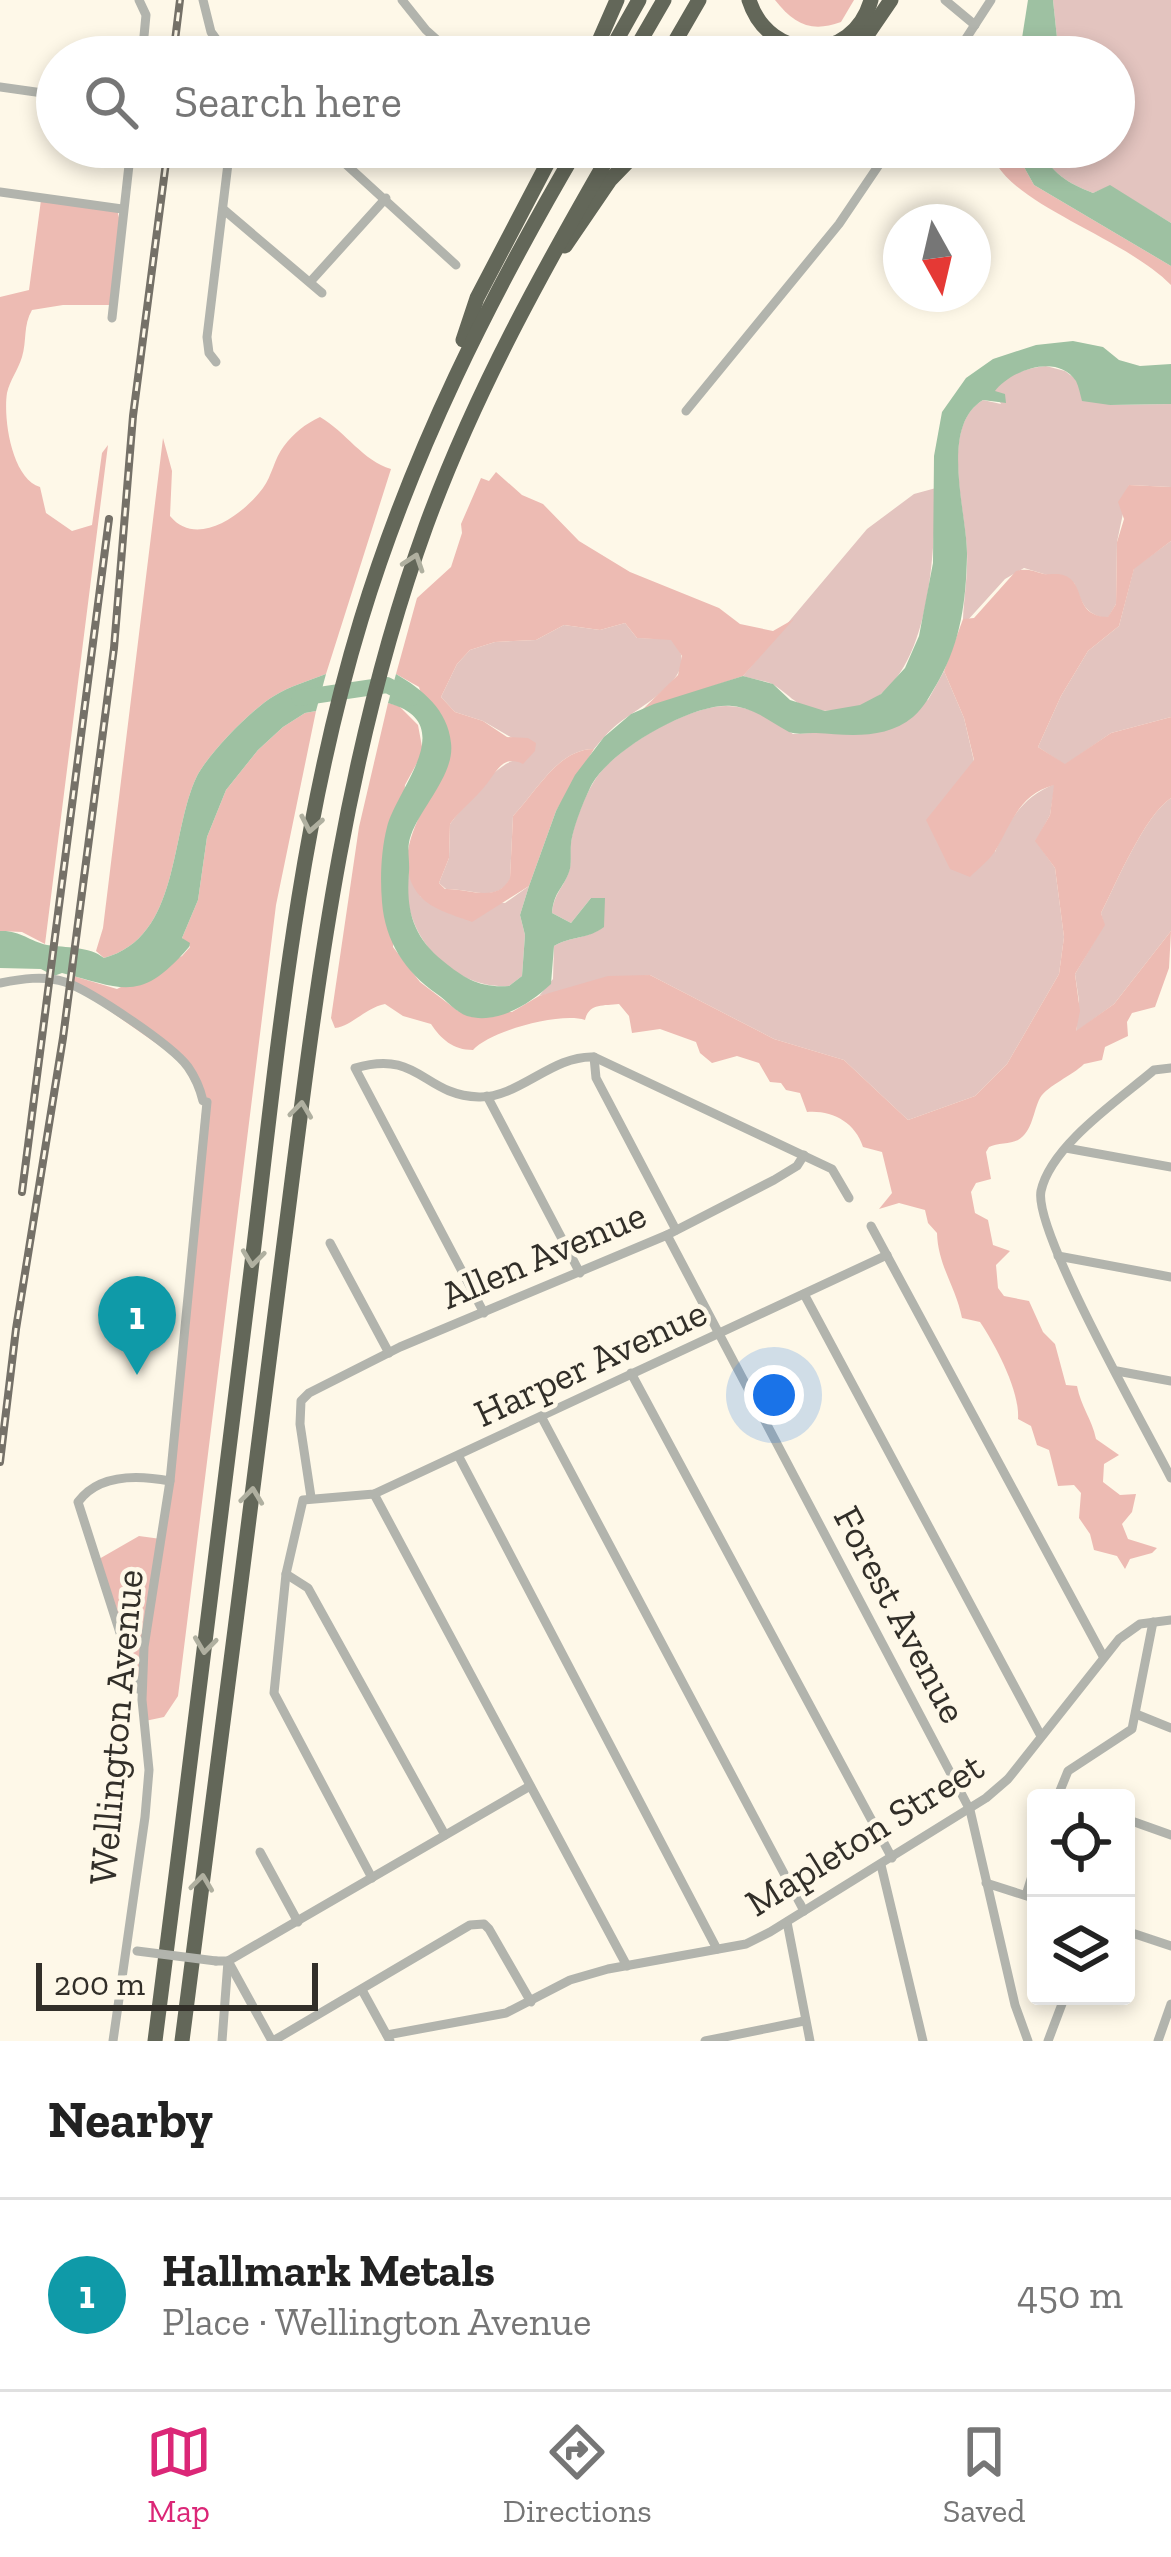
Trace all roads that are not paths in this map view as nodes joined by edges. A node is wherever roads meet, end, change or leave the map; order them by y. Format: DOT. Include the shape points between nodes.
graph roads {
  1 [pos="402,0"];
  2 [pos="617,0"];
  3 [pos="639,0"];
  4 [pos="664,0"];
  5 [pos="699,0"];
  6 [pos="749,0"];
  7 [pos="891,0"];
  8 [pos="945,0"];
  9 [pos="991,0"];
  10 [pos="142,3"];
  11 [pos="203,5"];
  12 [pos="872,5"];
  13 [pos="975,25"];
  14 [pos="142,36"];
  15 [pos="214,36"];
  16 [pos="436,36"];
  17 [pos="601,36"];
  18 [pos="619,36"];
  19 [pos="643,36"];
  20 [pos="678,36"];
  21 [pos="774,36"];
  22 [pos="849,36"];
  23 [pos="866,36"];
  24 [pos="968,36"];
  25 [pos="0,87"];
  26 [pos="36,92"];
  27 [pos="127,168"];
  28 [pos="228,168"];
  29 [pos="351,168"];
  30 [pos="542,168"];
  31 [pos="567,168"];
  32 [pos="602,168"];
  33 [pos="622,168"];
  34 [pos="877,168"];
  35 [pos="0,192"];
  36 [pos="386,198"];
  37 [pos="223,208"];
  38 [pos="122,209"];
  39 [pos="456,265"];
  40 [pos="311,281"];
  41 [pos="530,292"];
  42 [pos="322,293"];
  43 [pos="112,318"];
  44 [pos="216,362"];
  45 [pos="445,394"];
  46 [pos="686,411"];
  47 [pos="0,982"];
  48 [pos="593,1057"];
  49 [pos="1165,1068"];
  50 [pos="487,1096"];
  51 [pos="1066,1148"];
  52 [pos="804,1155"];
  53 [pos="1171,1167"];
  54 [pos="849,1198"];
  55 [pos="871,1226"];
  56 [pos="671,1232"];
  57 [pos="330,1243"];
  58 [pos="887,1255"];
  59 [pos="1058,1256"];
  60 [pos="580,1273"];
  61 [pos="1171,1277"];
  62 [pos="804,1294"];
  63 [pos="484,1313"];
  64 [pos="717,1334"];
  65 [pos="388,1353"];
  66 [pos="1116,1371"];
  67 [pos="631,1373"];
  68 [pos="1171,1381"];
  69 [pos="542,1418"];
  70 [pos="459,1457"];
  71 [pos="1171,1478"];
  72 [pos="170,1480"];
  73 [pos="374,1494"];
  74 [pos="311,1497"];
  75 [pos="286,1574"];
  76 [pos="1171,1620"];
  77 [pos="1153,1622"];
  78 [pos="1103,1656"];
  79 [pos="142,1700"];
  80 [pos="1136,1714"];
  81 [pos="1171,1728"];
  82 [pos="1041,1736"];
  83 [pos="530,1786"];
  84 [pos="1062,1789"];
  85 [pos="970,1810"];
  86 [pos="1135,1822"];
  87 [pos="1171,1834"];
  88 [pos="445,1835"];
  89 [pos="260,1852"];
  90 [pos="886,1861"];
  91 [pos="372,1877"];
  92 [pos="986,1883"];
  93 [pos="1027,1896"];
  94 [pos="804,1911"];
  95 [pos="298,1922"];
  96 [pos="787,1922"];
  97 [pos="1135,1934"];
  98 [pos="1171,1946"];
  99 [pos="124,1949"];
  100 [pos="717,1949"];
  101 [pos="228,1961"];
  102 [pos="627,1966"];
  103 [pos="362,1990"];
  104 [pos="531,2002"];
  105 [pos="1171,2004"];
  106 [pos="1062,2005"];
  107 [pos="805,2021"];
  108 [pos="389,2038"];
  109 [pos="113,2041"];
  110 [pos="154,2041"];
  111 [pos="182,2041"];
  112 [pos="222,2041"];
  113 [pos="273,2041"];
  114 [pos="705,2041"];
  115 [pos="810,2041"];
  116 [pos="923,2041"];
  117 [pos="1028,2041"];
  118 [pos="1048,2041"];
  119 [pos="1158,2041"];
  1 -- 16 [label="street"];
  2 -- 17 [label="highway"];
  3 -- 18 [label="highway"];
  4 -- 19 [label="highway"];
  5 -- 20 [label="highway"];
  6 -- 21 [label="highway"];
  7 -- 23 [label="highway"];
  8 -- 13 [label="street"];
  9 -- 13 [label="street"];
  10 -- 14 [label="street"];
  11 -- 15 [label="street"];
  12 -- 22 [label="highway"];
  13 -- 24 [label="street"];
  25 -- 26 [label="street"];
  27 -- 38 [label="street"];
  28 -- 37 [label="street"];
  29 -- 36 [label="street"];
  30 -- 45 [label="highway" via="477,298"];
  31 -- 45 [label="highway"];
  32 -- 41 [label="highway"];
  33 -- 41 [label="highway"];
  34 -- 46 [label="street"];
  35 -- 38 [label="street"];
  36 -- 39 [label="street"];
  36 -- 40 [label="street"];
  37 -- 40 [label="street"];
  37 -- 44 [label="street" via="207,337"];
  38 -- 43 [label="street"];
  40 -- 42 [label="street"];
  111 -- 41 [label="highway, one-way" via="338,851 369,708 444,478"];
  45 -- 110 [label="highway, one-way" via="346,675 305,856"];
  47 -- 72 [label="street, Wellington Avenue" via="63,981 96,998 182,1060 207,1102"];
  48 -- 50 [label="street"];
  48 -- 52 [label="street"];
  48 -- 56 [label="street, Forest Avenue"];
  49 -- 51 [label="street"];
  50 -- 60 [label="street"];
  50 -- 63 [label="street" via="456,1094 394,1062 355,1069"];
  51 -- 53 [label="street"];
  51 -- 59 [label="street" via="1041,1191"];
  52 -- 54 [label="street" via="832,1169"];
  52 -- 56 [label="street, Allen Avenue" via="774,1180"];
  55 -- 58 [label="street"];
  56 -- 60 [label="street, Allen Avenue"];
  56 -- 64 [label="street, Forest Avenue"];
  57 -- 65 [label="street"];
  58 -- 62 [label="street, Harper Avenue"];
  58 -- 78 [label="street"];
  59 -- 61 [label="street"];
  59 -- 66 [label="street"];
  60 -- 63 [label="street, Allen Avenue"];
  62 -- 64 [label="street, Harper Avenue"];
  62 -- 82 [label="street"];
  63 -- 65 [label="street, Allen Avenue"];
  64 -- 67 [label="street, Harper Avenue"];
  64 -- 85 [label="street, Forest Avenue"];
  65 -- 74 [label="street, Allen Avenue" via="301,1401"];
  66 -- 68 [label="street"];
  66 -- 71 [label="street"];
  67 -- 69 [label="street, Harper Avenue"];
  67 -- 90 [label="street"];
  69 -- 70 [label="street, Harper Avenue"];
  69 -- 94 [label="street"];
  70 -- 73 [label="street, Harper Avenue"];
  70 -- 100 [label="street"];
  72 -- 79 [label="street, Wellington Avenue"];
  72 -- 79 [label="street" via="127,1476 78,1502"];
  73 -- 74 [label="street, Harper Avenue"];
  73 -- 83 [label="street"];
  74 -- 75 [label="street" via="303,1500"];
  75 -- 88 [label="street" via="308,1588"];
  75 -- 91 [label="street" via="274,1693"];
  76 -- 77 [label="street, Mapleton Street"];
  77 -- 78 [label="street, Mapleton Street" via="1132,1628"];
  77 -- 80 [label="street"];
  78 -- 82 [label="street, Mapleton Street"];
  79 -- 99 [label="street, Wellington Avenue" via="149,1771"];
  80 -- 81 [label="street"];
  80 -- 84 [label="street" via="1132,1729 1068,1771"];
  82 -- 85 [label="street, Mapleton Street"];
  83 -- 88 [label="street"];
  83 -- 102 [label="street"];
  85 -- 90 [label="street, Mapleton Street"];
  85 -- 92 [label="street, Forest Avenue"];
  86 -- 87 [label="street"];
  88 -- 91 [label="street"];
  89 -- 95 [label="street"];
  90 -- 94 [label="street, Mapleton Street"];
  90 -- 116 [label="street"];
  91 -- 95 [label="street"];
  92 -- 93 [label="street"];
  92 -- 117 [label="street, Forest Avenue"];
  94 -- 96 [label="street, Mapleton Street"];
  95 -- 101 [label="street"];
  96 -- 100 [label="street, Mapleton Street"];
  96 -- 107 [label="street"];
  97 -- 98 [label="street"];
  99 -- 101 [label="street, bridge"];
  99 -- 109 [label="street, Wellington Avenue"];
  100 -- 102 [label="street, Mapleton Street"];
  101 -- 112 [label="street"];
  101 -- 113 [label="street"];
  102 -- 104 [label="street, Mapleton Street" via="578,1977"];
  103 -- 104 [label="street" via="481,1924"];
  103 -- 108 [label="street"];
  103 -- 113 [label="street"];
  104 -- 108 [label="street, Mapleton Street"];
  105 -- 119 [label="street"];
  106 -- 118 [label="street"];
  107 -- 114 [label="street"];
  107 -- 115 [label="street"];
}
